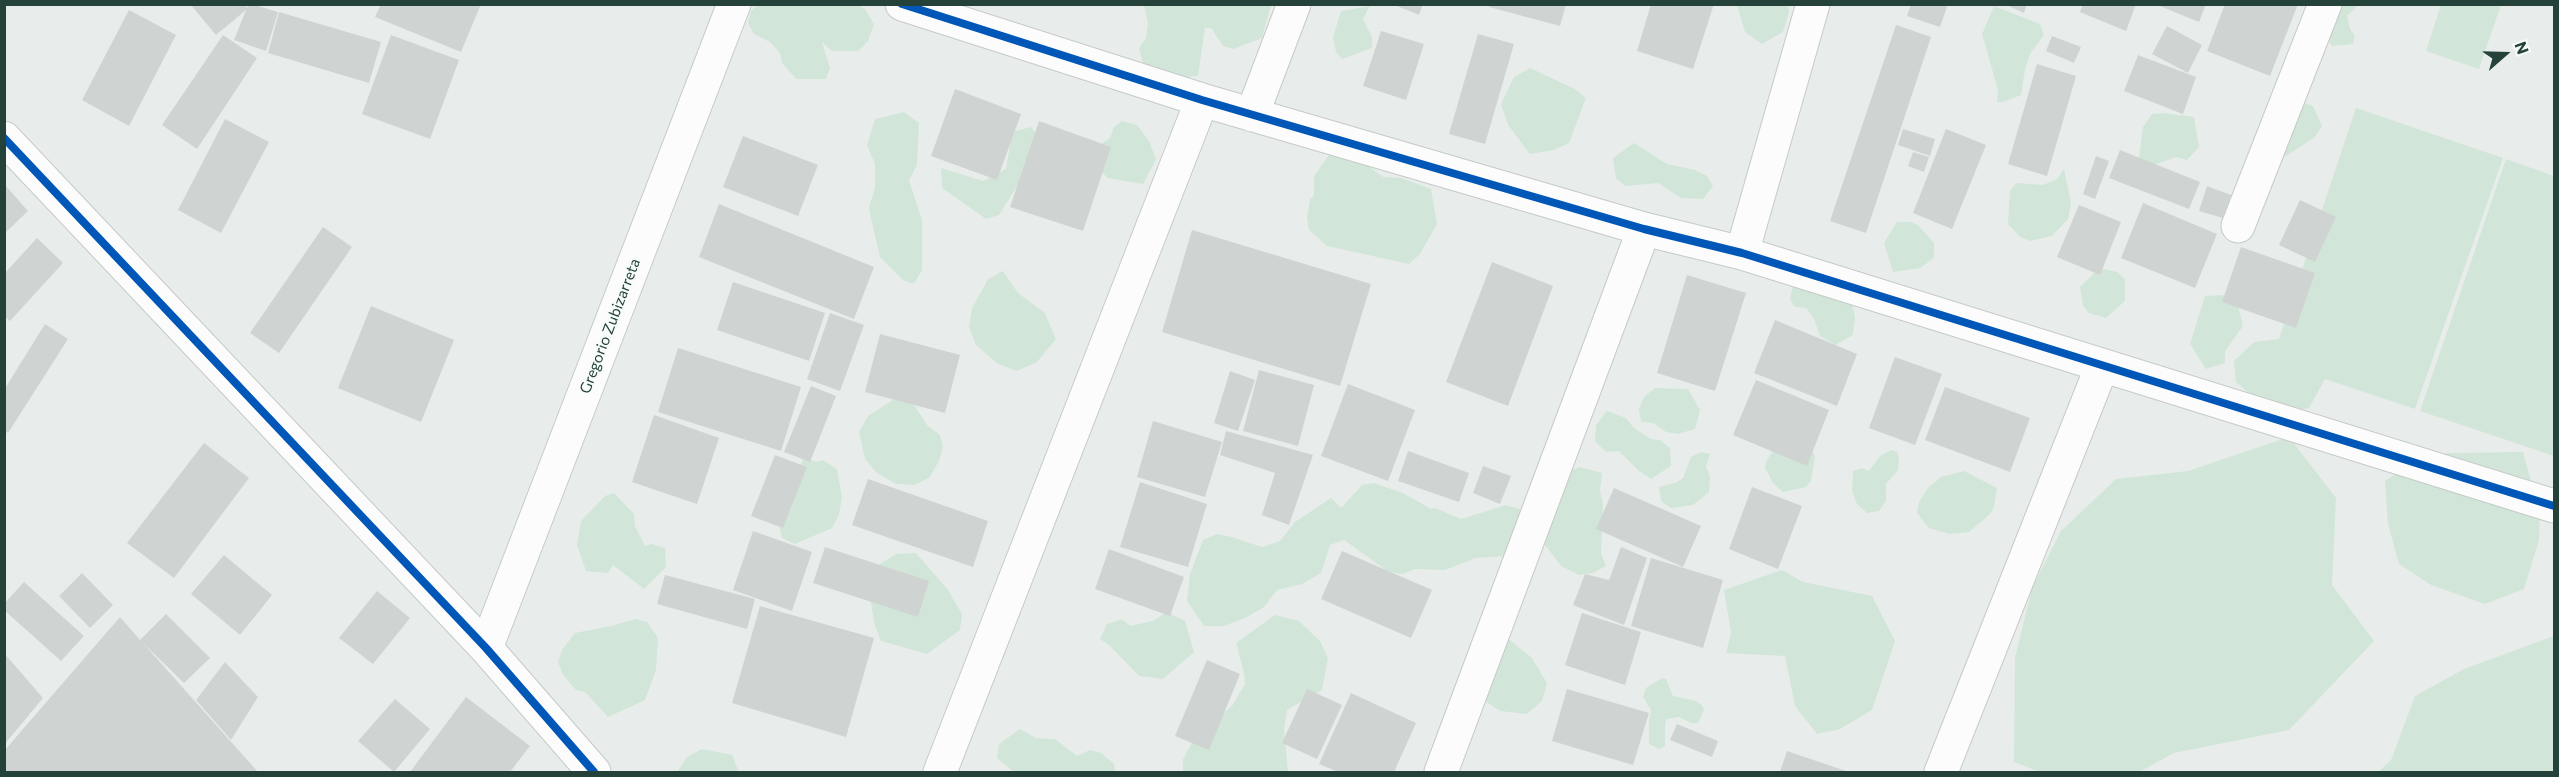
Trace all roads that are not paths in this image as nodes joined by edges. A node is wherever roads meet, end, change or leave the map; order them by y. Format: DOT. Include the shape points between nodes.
graph roads {
  1 [pos="734,4"];
  2 [pos="902,4"];
  3 [pos="1294,4"];
  4 [pos="1813,4"];
  5 [pos="2325,4"];
  6 [pos="1202,100"];
  7 [pos="1252,115"];
  8 [pos="4,138"];
  9 [pos="2238,226"];
  10 [pos="1644,229"];
  11 [pos="1742,254"];
  12 [pos="2102,366"];
  13 [pos="2554,506"];
  14 [pos="486,648"];
  15 [pos="594,772"];
  16 [pos="940,772"];
  17 [pos="1442,772"];
  18 [pos="1941,772"];
  1 -- 14 [label="street, Gregorio Zubizarreta"];
  2 -- 6 [label="street"];
  3 -- 7 [label="street"];
  4 -- 11 [label="street"];
  5 -- 9 [label="street"];
  6 -- 7 [label="street"];
  6 -- 16 [label="street"];
  7 -- 10 [label="street"];
  8 -- 14 [label="street"];
  10 -- 11 [label="street"];
  10 -- 17 [label="street"];
  11 -- 12 [label="street"];
  12 -- 13 [label="street"];
  12 -- 18 [label="street"];
  14 -- 15 [label="street"];
}
